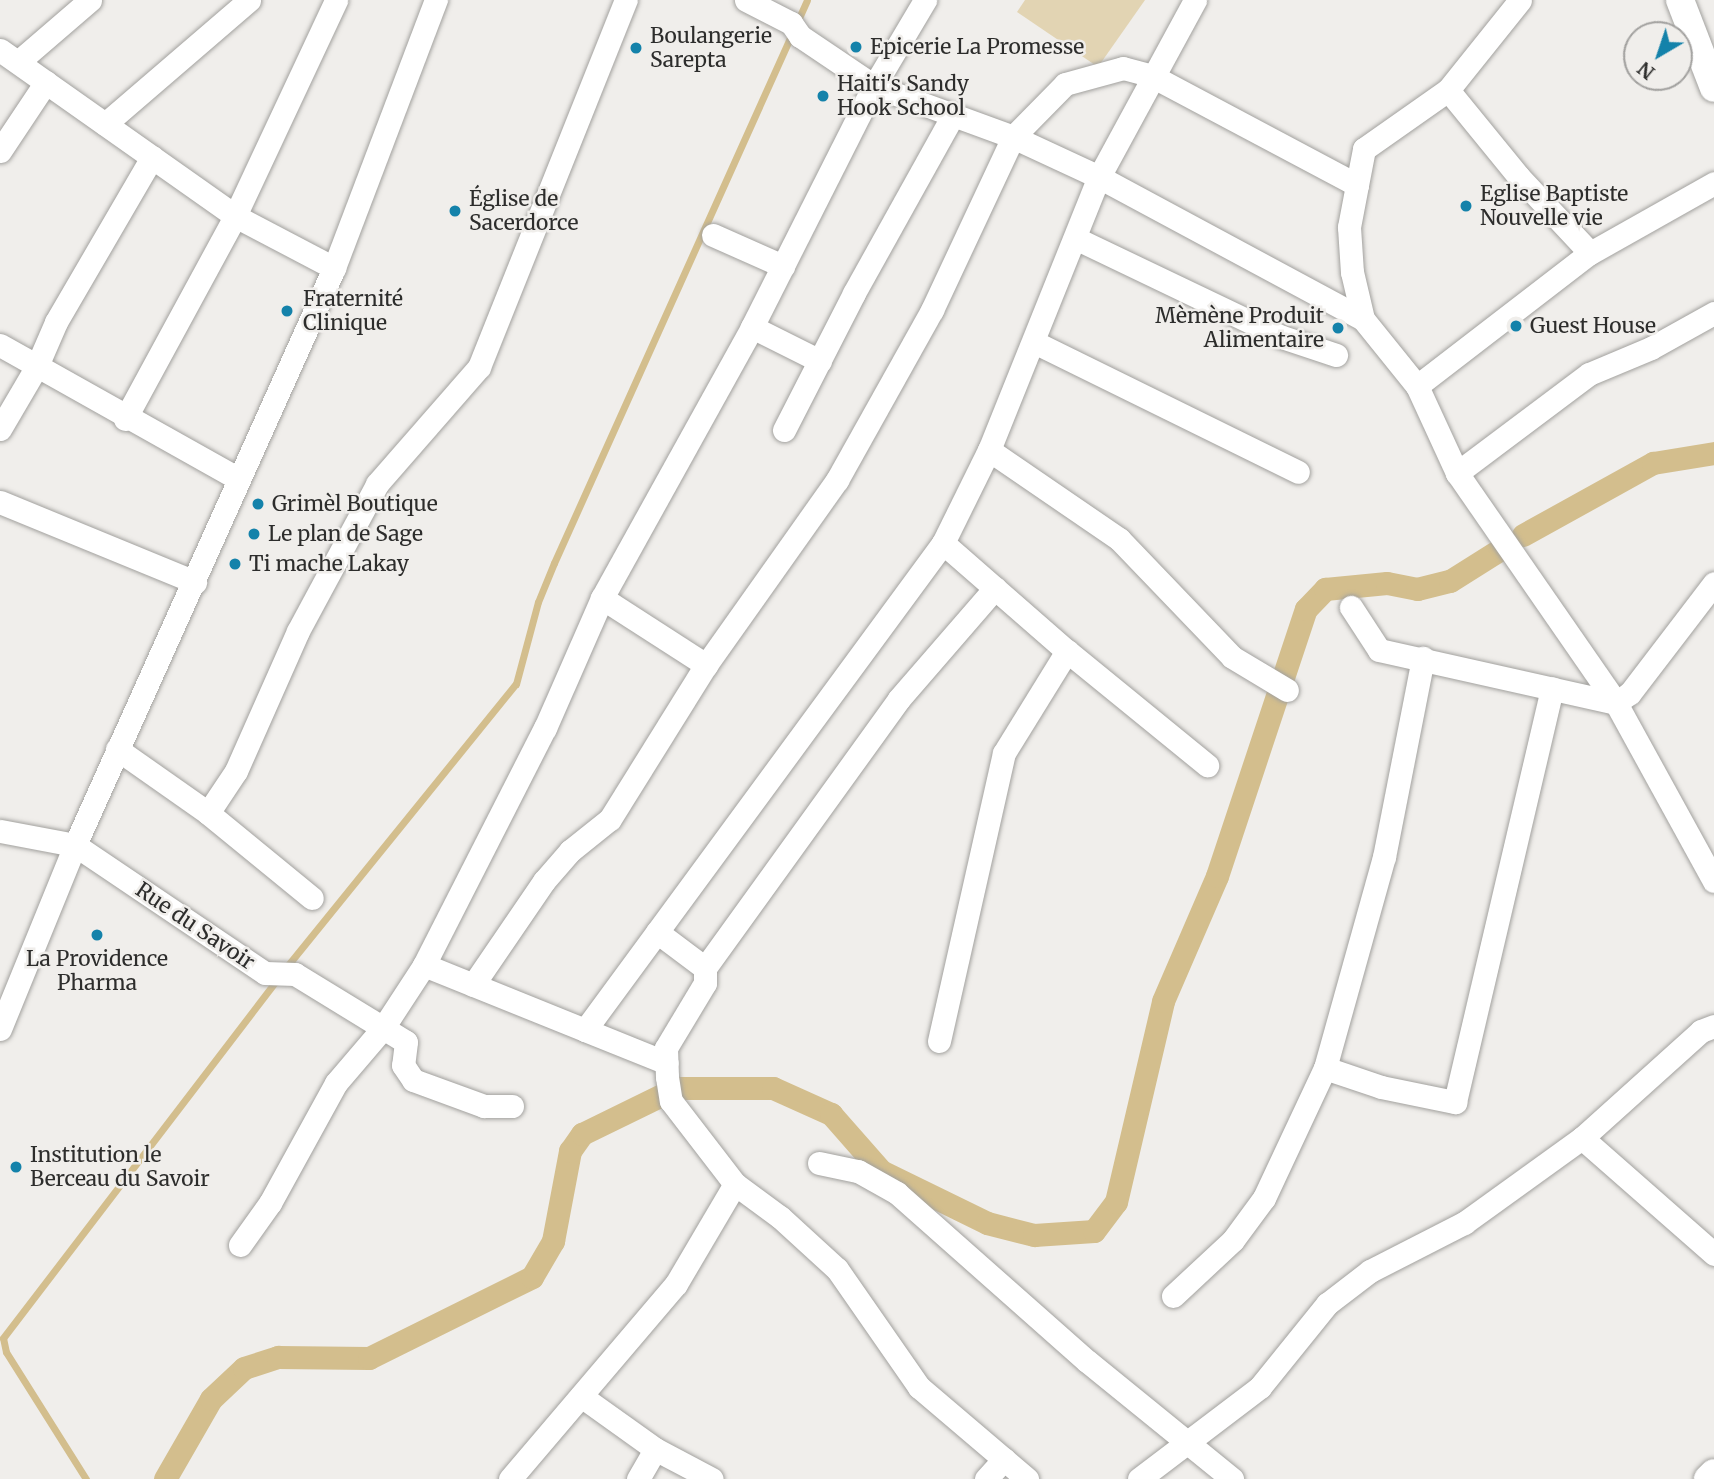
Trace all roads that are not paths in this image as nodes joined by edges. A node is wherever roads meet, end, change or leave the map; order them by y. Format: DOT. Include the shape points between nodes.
graph roads {
  1 [pos="90,0"];
  2 [pos="249,0"];
  3 [pos="335,0"];
  4 [pos="436,0"];
  5 [pos="626,0"];
  6 [pos="746,0"];
  7 [pos="925,0"];
  8 [pos="1195,0"];
  9 [pos="1520,0"];
  10 [pos="1681,0"];
  11 [pos="9,56"];
  12 [pos="1152,76"];
  13 [pos="46,82"];
  14 [pos="874,86"];
  15 [pos="1714,88"];
  16 [pos="1448,90"];
  17 [pos="953,115"];
  18 [pos="105,124"];
  19 [pos="1013,137"];
  20 [pos="0,150"];
  21 [pos="152,157"];
  22 [pos="1100,177"];
  23 [pos="1714,183"];
  24 [pos="1357,185"];
  25 [pos="235,216"];
  26 [pos="713,235"];
  27 [pos="1075,238"];
  28 [pos="1590,253"];
  29 [pos="783,266"];
  30 [pos="334,268"];
  31 [pos="1714,313"];
  32 [pos="1363,319"];
  33 [pos="752,327"];
  34 [pos="1034,342"];
  35 [pos="0,345"];
  36 [pos="1336,355"];
  37 [pos="820,361"];
  38 [pos="37,366"];
  39 [pos="1417,386"];
  40 [pos="125,419"];
  41 [pos="0,429"];
  42 [pos="784,430"];
  43 [pos="989,450"];
  44 [pos="1298,472"];
  45 [pos="1457,473"];
  46 [pos="237,478"];
  47 [pos="0,502"];
  48 [pos="943,543"];
  49 [pos="195,582"];
  50 [pos="1714,583"];
  51 [pos="995,589"];
  52 [pos="602,598"];
  53 [pos="1351,607"];
  54 [pos="1066,651"];
  55 [pos="1423,659"];
  56 [pos="706,665"];
  57 [pos="1282,688"];
  58 [pos="1552,688"];
  59 [pos="1616,703"];
  60 [pos="117,749"];
  61 [pos="1207,765"];
  62 [pos="208,813"];
  63 [pos="0,831"];
  64 [pos="75,845"];
  65 [pos="1714,881"];
  66 [pos="312,898"];
  67 [pos="657,932"];
  68 [pos="425,965"];
  69 [pos="705,968"];
  70 [pos="473,985"];
  71 [pos="1714,1026"];
  72 [pos="383,1028"];
  73 [pos="0,1029"];
  74 [pos="585,1030"];
  75 [pos="939,1041"];
  76 [pos="1325,1068"];
  77 [pos="667,1070"];
  78 [pos="512,1106"];
  79 [pos="1581,1138"];
  80 [pos="819,1163"];
  81 [pos="734,1184"];
  82 [pos="240,1245"];
  83 [pos="1714,1254"];
  84 [pos="1173,1296"];
  85 [pos="581,1396"];
  86 [pos="1186,1442"];
  87 [pos="655,1449"];
  88 [pos="1004,1460"];
  89 [pos="1714,1473"];
  90 [pos="510,1479"];
  91 [pos="638,1479"];
  92 [pos="712,1479"];
  93 [pos="986,1479"];
  94 [pos="1027,1479"];
  95 [pos="1139,1479"];
  96 [pos="1232,1479"];
  97 [pos="1708,1479"];
  1 -- 11 [label="street"];
  2 -- 18 [label="street"];
  3 -- 25 [label="street"];
  4 -- 30 [label="street"];
  5 -- 62 [label="street" via="479,367 377,484 298,631 236,771"];
  6 -- 14 [label="street" via="796,29"];
  7 -- 14 [label="street"];
  8 -- 12 [label="street"];
  9 -- 16 [label="street"];
  10 -- 15 [label="street"];
  11 -- 13 [label="street"];
  12 -- 19 [label="street" via="1123,68 1065,84"];
  12 -- 22 [label="street"];
  12 -- 24 [label="street"];
  13 -- 18 [label="street"];
  13 -- 20 [label="street"];
  14 -- 17 [label="street"];
  14 -- 29 [label="street"];
  16 -- 24 [label="street" via="1364,149"];
  16 -- 28 [label="street" via="1519,177"];
  17 -- 19 [label="street"];
  17 -- 37 [label="street"];
  18 -- 21 [label="street"];
  19 -- 22 [label="street"];
  19 -- 56 [label="street" via="951,274 837,480"];
  21 -- 25 [label="street"];
  21 -- 38 [label="street" via="56,322"];
  22 -- 27 [label="street"];
  22 -- 32 [label="street"];
  23 -- 28 [label="street"];
  24 -- 32 [label="street" via="1349,227 1352,272"];
  25 -- 30 [label="street"];
  25 -- 40 [label="street"];
  26 -- 29 [label="street"];
  27 -- 34 [label="street"];
  27 -- 36 [label="street" via="1282,337"];
  28 -- 39 [label="street"];
  29 -- 33 [label="street"];
  30 -- 46 [label="street"];
  31 -- 45 [label="street" via="1651,348 1589,374"];
  32 -- 39 [label="street"];
  33 -- 37 [label="street"];
  33 -- 52 [label="street"];
  34 -- 43 [label="street"];
  34 -- 44 [label="street"];
  35 -- 38 [label="street"];
  37 -- 42 [label="street"];
  38 -- 40 [label="street"];
  38 -- 41 [label="street"];
  39 -- 45 [label="street"];
  40 -- 46 [label="street"];
  43 -- 48 [label="street"];
  43 -- 57 [label="street" via="1119,539 1232,657"];
  45 -- 59 [label="street"];
  46 -- 49 [label="street"];
  47 -- 49 [label="street"];
  48 -- 51 [label="street"];
  48 -- 67 [label="street"];
  49 -- 60 [label="street"];
  50 -- 59 [label="street" via="1630,693"];
  51 -- 54 [label="street"];
  51 -- 69 [label="street" via="899,699"];
  52 -- 56 [label="street"];
  52 -- 68 [label="street" via="545,728"];
  53 -- 55 [label="street" via="1379,650"];
  54 -- 61 [label="street"];
  54 -- 75 [label="street" via="1004,752"];
  55 -- 58 [label="street"];
  55 -- 76 [label="street" via="1384,857"];
  56 -- 70 [label="street" via="610,819 570,851 544,881"];
  58 -- 59 [label="street"];
  58 -- 76 [label="street" via="1455,1102 1381,1087"];
  59 -- 65 [label="street"];
  60 -- 62 [label="street"];
  60 -- 64 [label="street"];
  62 -- 66 [label="street"];
  63 -- 64 [label="street, Rue du Savoir"];
  64 -- 72 [label="street, Rue du Savoir" via="265,973 283,973"];
  64 -- 73 [label="street"];
  67 -- 69 [label="street"];
  67 -- 74 [label="street"];
  68 -- 70 [label="street"];
  68 -- 72 [label="street"];
  69 -- 77 [label="street" via="705,983 666,1048"];
  70 -- 74 [label="street"];
  71 -- 79 [label="street" via="1701,1031"];
  72 -- 78 [label="street, Rue du Savoir" via="406,1042 403,1065 413,1080 484,1106"];
  72 -- 82 [label="street" via="336,1083 270,1203"];
  74 -- 77 [label="street"];
  76 -- 84 [label="street" via="1264,1198 1233,1240"];
  77 -- 81 [label="street" via="671,1101"];
  79 -- 83 [label="street"];
  79 -- 86 [label="street" via="1464,1223 1370,1271 1337,1296 1260,1387"];
  80 -- 86 [label="street" via="858,1171 897,1193"];
  81 -- 85 [label="street" via="676,1284"];
  81 -- 88 [label="street" via="780,1217 837,1269 919,1387"];
  85 -- 87 [label="street"];
  85 -- 90 [label="street"];
  86 -- 95 [label="street"];
  86 -- 96 [label="street"];
  87 -- 91 [label="street"];
  87 -- 92 [label="street"];
  88 -- 93 [label="street"];
  88 -- 94 [label="street"];
  89 -- 97 [label="street"];
}
